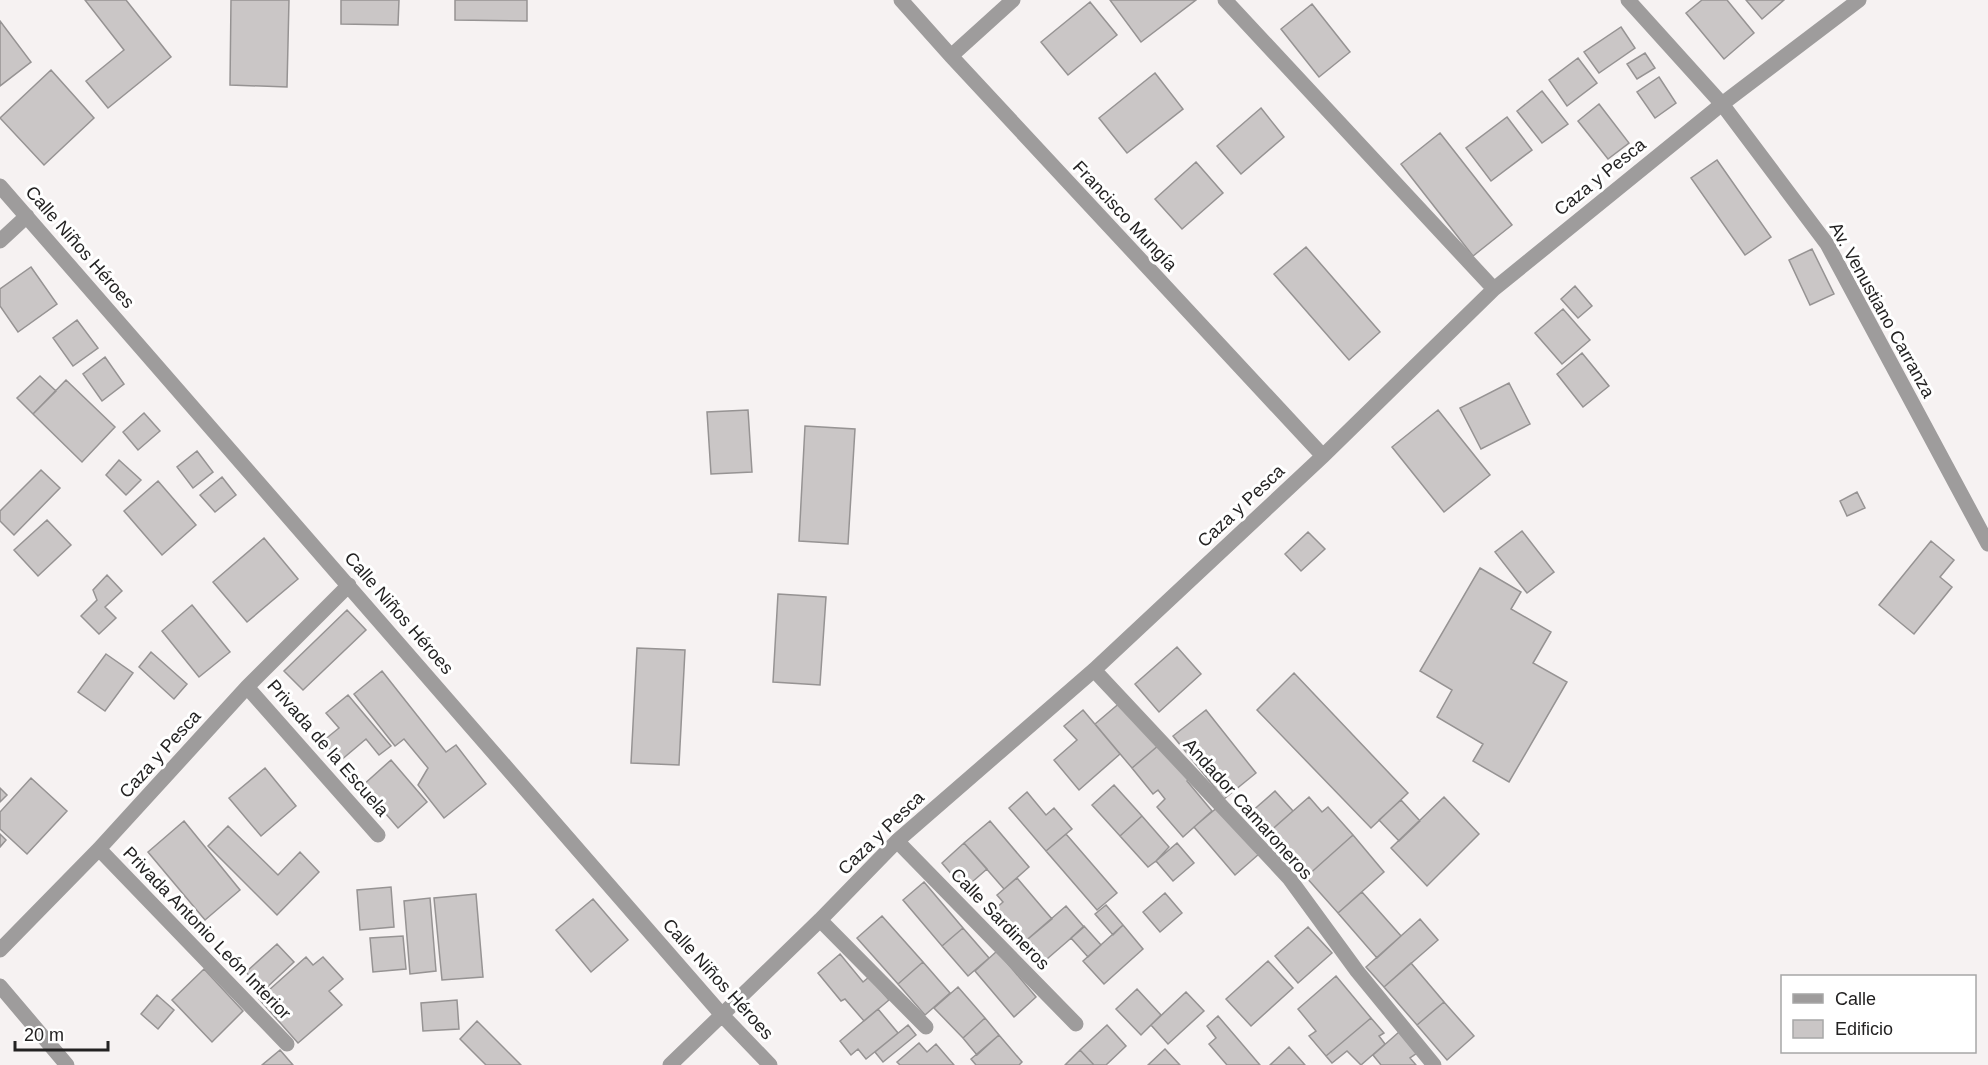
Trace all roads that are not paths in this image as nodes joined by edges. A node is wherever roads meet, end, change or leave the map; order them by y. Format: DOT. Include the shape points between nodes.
graph roads {
  1 [pos="901,0"];
  2 [pos="1013,0"];
  3 [pos="1225,0"];
  4 [pos="1628,0"];
  5 [pos="1859,0"];
  6 [pos="951,56"];
  7 [pos="1722,104"];
  8 [pos="0,186"];
  9 [pos="27,216"];
  10 [pos="0,241"];
  11 [pos="1494,289"];
  12 [pos="1323,456"];
  13 [pos="1988,544"];
  14 [pos="349,585"];
  15 [pos="1094,670"];
  16 [pos="247,687"];
  17 [pos="378,835"];
  18 [pos="897,841"];
  19 [pos="99,849"];
  20 [pos="820,920"];
  21 [pos="0,950"];
  22 [pos="0,986"];
  23 [pos="722,1015"];
  24 [pos="1076,1024"];
  25 [pos="926,1027"];
  26 [pos="286,1044"];
  27 [pos="67,1065"];
  28 [pos="670,1065"];
  29 [pos="770,1065"];
  30 [pos="1434,1065"];
  1 -- 6 [label="street, Francisco Mungía"];
  2 -- 6 [label="street"];
  3 -- 11 [label="street"];
  4 -- 7 [label="street, Av. Venustiano Carranza"];
  5 -- 7 [label="street, Caza y Pesca"];
  6 -- 12 [label="street, Francisco Mungía"];
  7 -- 11 [label="street, Caza y Pesca"];
  7 -- 13 [label="street, Av. Venustiano Carranza" via="1827,244"];
  8 -- 9 [label="street, Calle Niños Héroes"];
  9 -- 10 [label="street"];
  9 -- 14 [label="street, Calle Niños Héroes"];
  11 -- 12 [label="street, Caza y Pesca"];
  12 -- 15 [label="street, Caza y Pesca"];
  14 -- 16 [label="street, Caza y Pesca"];
  14 -- 23 [label="street, Calle Niños Héroes"];
  15 -- 18 [label="street, Caza y Pesca"];
  15 -- 30 [label="street, Andador Camaroneros" via="1289,878 1357,971"];
  16 -- 17 [label="street, Privada de la Escuela"];
  16 -- 19 [label="street, Caza y Pesca"];
  18 -- 20 [label="street, Caza y Pesca"];
  18 -- 24 [label="street, Calle Sardineros"];
  19 -- 21 [label="street, Caza y Pesca"];
  19 -- 26 [label="street, Privada Antonio León Interior"];
  20 -- 23 [label="street, Caza y Pesca"];
  20 -- 25 [label="street"];
  22 -- 27 [label="street"];
  23 -- 28 [label="street, Caza y Pesca"];
  23 -- 29 [label="street, Calle Niños Héroes"];
}
